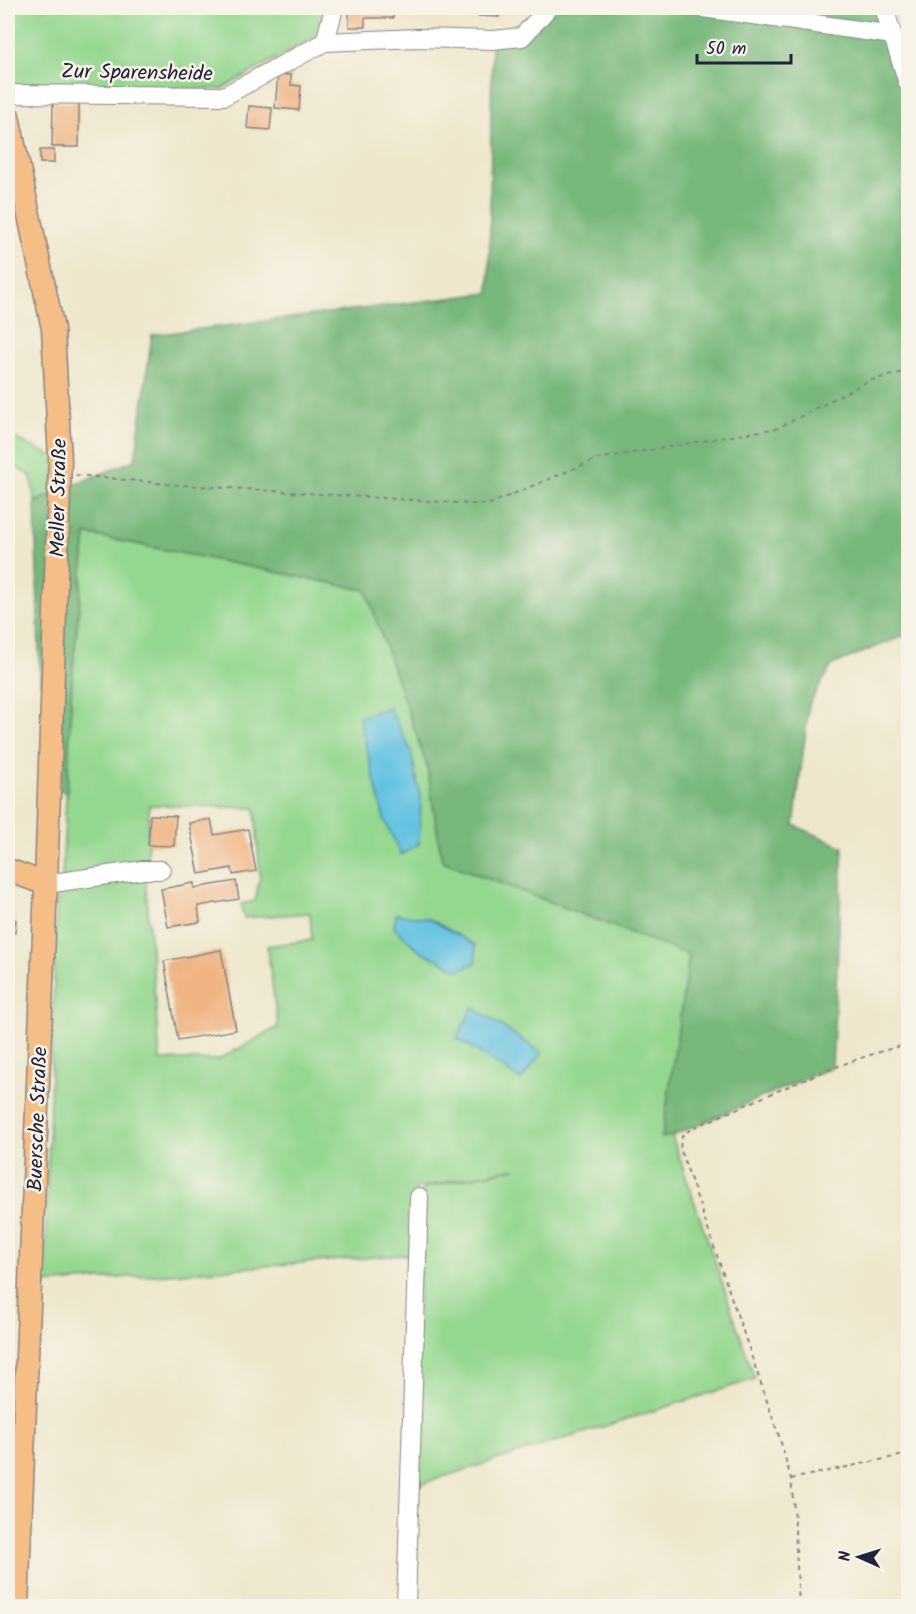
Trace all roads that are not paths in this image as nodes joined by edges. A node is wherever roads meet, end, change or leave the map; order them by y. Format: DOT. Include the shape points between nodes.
graph roads {
  1 [pos="334,8"];
  2 [pos="548,8"];
  3 [pos="703,8"];
  4 [pos="884,8"];
  5 [pos="893,35"];
  6 [pos="325,42"];
  7 [pos="909,83"];
  8 [pos="8,94"];
  9 [pos="8,116"];
  10 [pos="8,870"];
  11 [pos="161,870"];
  12 [pos="46,884"];
  13 [pos="418,1197"];
  14 [pos="15,1444"];
  15 [pos="17,1606"];
  16 [pos="406,1606"];
  1 -- 6 [label="street"];
  2 -- 6 [label="street, Zur Sparensheide" via="522,37"];
  3 -- 5 [label="street"];
  4 -- 5 [label="street"];
  5 -- 7 [label="street"];
  6 -- 8 [label="street, Zur Sparensheide" via="224,96"];
  9 -- 12 [label="main road, Meller Straße" via="53,329 60,473"];
  10 -- 12 [label="main road"];
  11 -- 12 [label="street"];
  12 -- 14 [label="main road, Buersche Straße"];
  13 -- 16 [label="street"];
  14 -- 15 [label="main road, Buersche Straße"];
}
